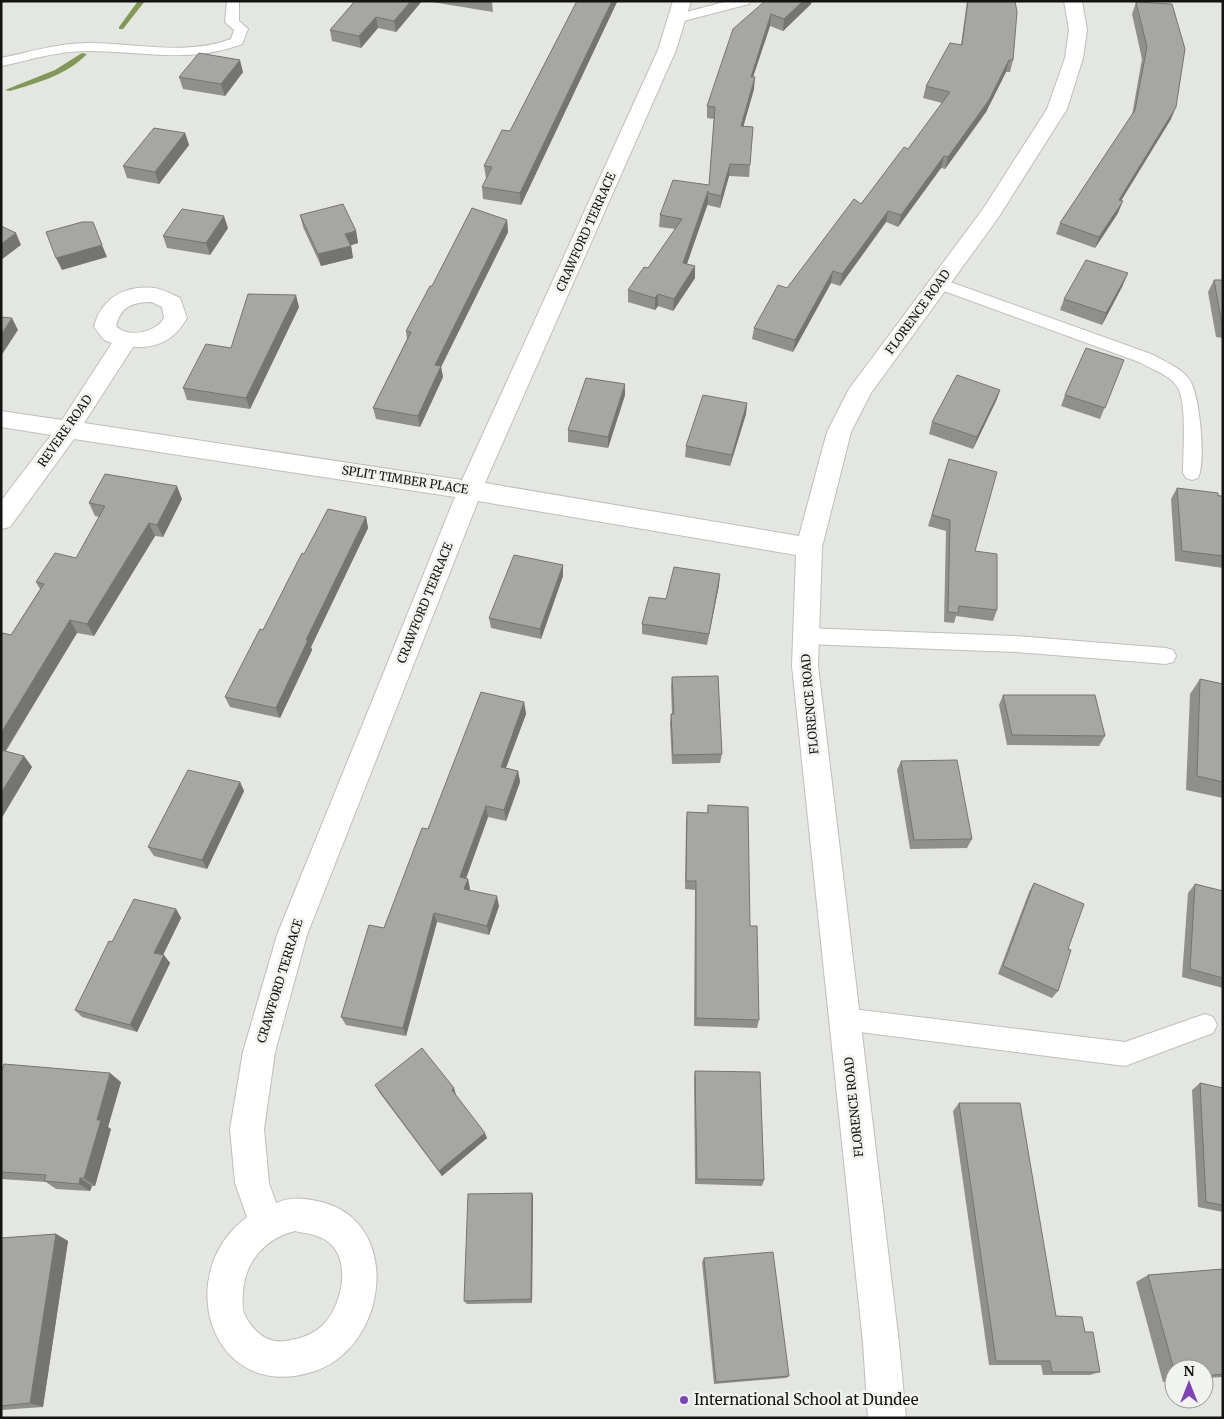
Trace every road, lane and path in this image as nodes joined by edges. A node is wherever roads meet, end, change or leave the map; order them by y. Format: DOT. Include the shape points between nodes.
graph roads {
  1 [pos="233,1"];
  2 [pos="744,1"];
  3 [pos="1073,1"];
  4 [pos="679,10"];
  5 [pos="1,62"];
  6 [pos="939,283"];
  7 [pos="126,340"];
  8 [pos="1,419"];
  9 [pos="69,428"];
  10 [pos="1192,473"];
  11 [pos="470,490"];
  12 [pos="1,520"];
  13 [pos="809,547"];
  14 [pos="805,636"];
  15 [pos="1166,656"];
  16 [pos="844,1019"];
  17 [pos="1205,1025"];
  18 [pos="267,1224"];
  19 [pos="887,1418"];
  1 -- 5 [label="lane" via="232,22 241,29 237,41 223,48 193,52 84,47"];
  2 -- 4 [label="lane"];
  3 -- 6 [label="street, FLORENCE ROAD" via="1078,30 1074,58 1057,108 991,213"];
  4 -- 11 [label="street, CRAWFORD TERRACE" via="667,50"];
  6 -- 10 [label="lane" via="1145,358 1173,373 1186,388 1191,423"];
  6 -- 13 [label="street, FLORENCE ROAD" via="861,389 840,432"];
  7 -- 9 [label="street, REVERE ROAD"];
  8 -- 9 [label="street, SPLIT TIMBER PLACE"];
  9 -- 11 [label="street, SPLIT TIMBER PLACE"];
  9 -- 12 [label="street, REVERE ROAD"];
  11 -- 13 [label="street, SPLIT TIMBER PLACE"];
  11 -- 18 [label="street, CRAWFORD TERRACE" via="292,935 259,1052 247,1129 252,1183"];
  13 -- 14 [label="street, FLORENCE ROAD"];
  14 -- 15 [label="lane" via="1016,644"];
  14 -- 16 [label="street, FLORENCE ROAD" via="805,666"];
  16 -- 17 [label="lane" via="1124,1054"];
  16 -- 19 [label="street, FLORENCE ROAD"];
}
